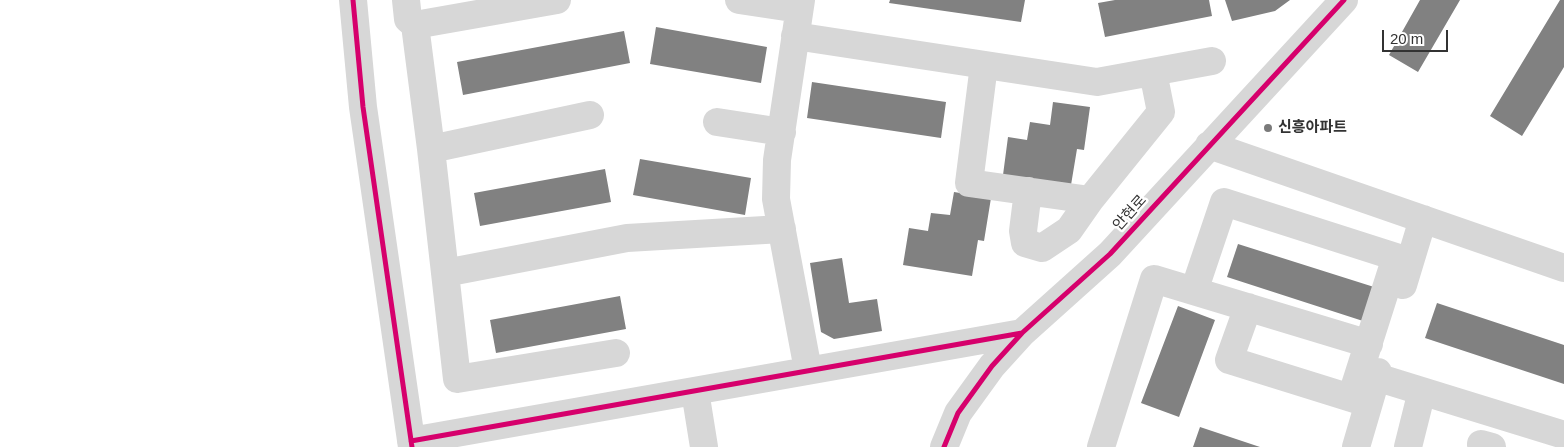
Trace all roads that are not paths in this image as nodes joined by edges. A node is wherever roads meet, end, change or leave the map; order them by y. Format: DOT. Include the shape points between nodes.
graph roads {
  1 [pos="352,0"];
  2 [pos="557,0"];
  3 [pos="740,0"];
  4 [pos="1344,0"];
  5 [pos="800,4"];
  6 [pos="410,12"];
  7 [pos="796,36"];
  8 [pos="1212,61"];
  9 [pos="984,65"];
  10 [pos="1153,72"];
  11 [pos="590,115"];
  12 [pos="717,122"];
  13 [pos="782,132"];
  14 [pos="1209,145"];
  15 [pos="431,148"];
  16 [pos="1028,191"];
  17 [pos="1090,200"];
  18 [pos="1423,219"];
  19 [pos="782,229"];
  20 [pos="1564,268"];
  21 [pos="445,272"];
  22 [pos="1194,291"];
  23 [pos="1248,307"];
  24 [pos="1022,333"];
  25 [pos="1368,344"];
  26 [pos="616,354"];
  27 [pos="808,370"];
  28 [pos="1376,377"];
  29 [pos="695,391"];
  30 [pos="1422,391"];
  31 [pos="1360,401"];
  32 [pos="1564,435"];
  33 [pos="411,444"];
  34 [pos="704,447"];
  35 [pos="944,447"];
  36 [pos="1101,447"];
  37 [pos="1356,447"];
  38 [pos="1408,447"];
  1 -- 33 [label="street" via="363,107"];
  2 -- 6 [label="street"];
  3 -- 5 [label="street"];
  4 -- 14 [label="street, 안현로"];
  5 -- 7 [label="street"];
  6 -- 15 [label="street"];
  7 -- 9 [label="street"];
  7 -- 13 [label="street"];
  8 -- 10 [label="street"];
  9 -- 10 [label="street" via="1097,82"];
  9 -- 16 [label="street" via="969,183"];
  10 -- 17 [label="street" via="1161,112"];
  11 -- 15 [label="street"];
  12 -- 13 [label="street"];
  13 -- 19 [label="street" via="777,160 776,200"];
  14 -- 18 [label="street"];
  14 -- 24 [label="street, 안현로" via="1110,254"];
  15 -- 21 [label="street"];
  16 -- 17 [label="street"];
  16 -- 17 [label="street" via="1023,231 1025,243 1042,248 1069,230"];
  18 -- 20 [label="street"];
  18 -- 28 [label="street"];
  19 -- 21 [label="street" via="627,238"];
  19 -- 27 [label="street"];
  21 -- 26 [label="street" via="457,379"];
  22 -- 23 [label="street"];
  22 -- 25 [label="street" via="1224,202 1396,258"];
  22 -- 36 [label="street" via="1154,279"];
  23 -- 25 [label="street"];
  23 -- 31 [label="street" via="1229,360"];
  24 -- 27 [label="street"];
  24 -- 35 [label="street, 안현로" via="992,366 958,413"];
  25 -- 31 [label="street"];
  27 -- 29 [label="street"];
  28 -- 30 [label="street"];
  28 -- 31 [label="street"];
  29 -- 33 [label="street"];
  29 -- 34 [label="street"];
  30 -- 32 [label="street"];
  30 -- 38 [label="street"];
  31 -- 37 [label="street"];
}
